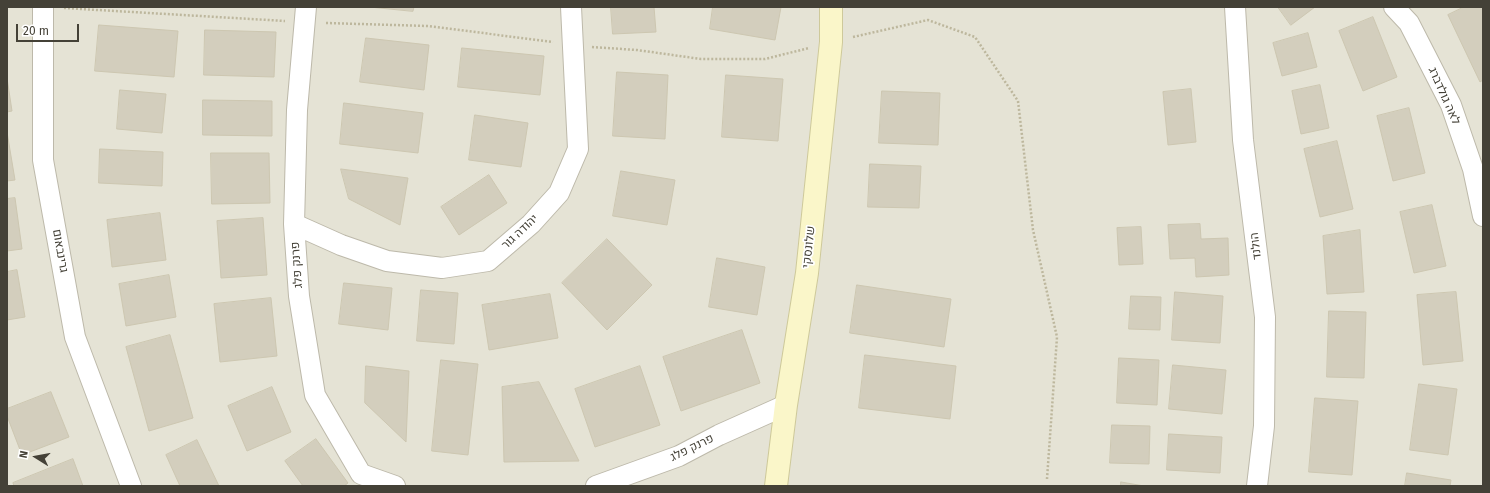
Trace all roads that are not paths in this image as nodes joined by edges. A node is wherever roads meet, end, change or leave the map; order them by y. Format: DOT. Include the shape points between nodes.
graph roads {
  1 [pos="52,7"];
  2 [pos="571,7"];
  3 [pos="831,7"];
  4 [pos="1235,7"];
  5 [pos="1394,7"];
  6 [pos="306,15"];
  7 [pos="1483,216"];
  8 [pos="294,224"];
  9 [pos="786,405"];
  10 [pos="131,486"];
  11 [pos="395,486"];
  12 [pos="596,486"];
  13 [pos="776,486"];
  14 [pos="1257,486"];
  1 -- 10 [label="street, גרינבאום" via="43,160 75,337"];
  2 -- 8 [label="street, יהודה גור" via="578,149 559,193 531,224 488,261 442,268 387,261 340,245"];
  3 -- 9 [label="street, שלונסקי" via="831,42 806,272"];
  4 -- 14 [label="street, הולנד" via="1243,140 1265,317 1264,426"];
  5 -- 7 [label="street, לאה גולדברג" via="1409,23 1451,105 1473,169"];
  6 -- 8 [label="street, פרנק פלג" via="297,110"];
  8 -- 11 [label="street, פרנק פלג" via="299,296 315,395 361,474"];
  9 -- 12 [label="street, פרנק פלג" via="678,456"];
  9 -- 13 [label="street, שלונסקי"];
}
